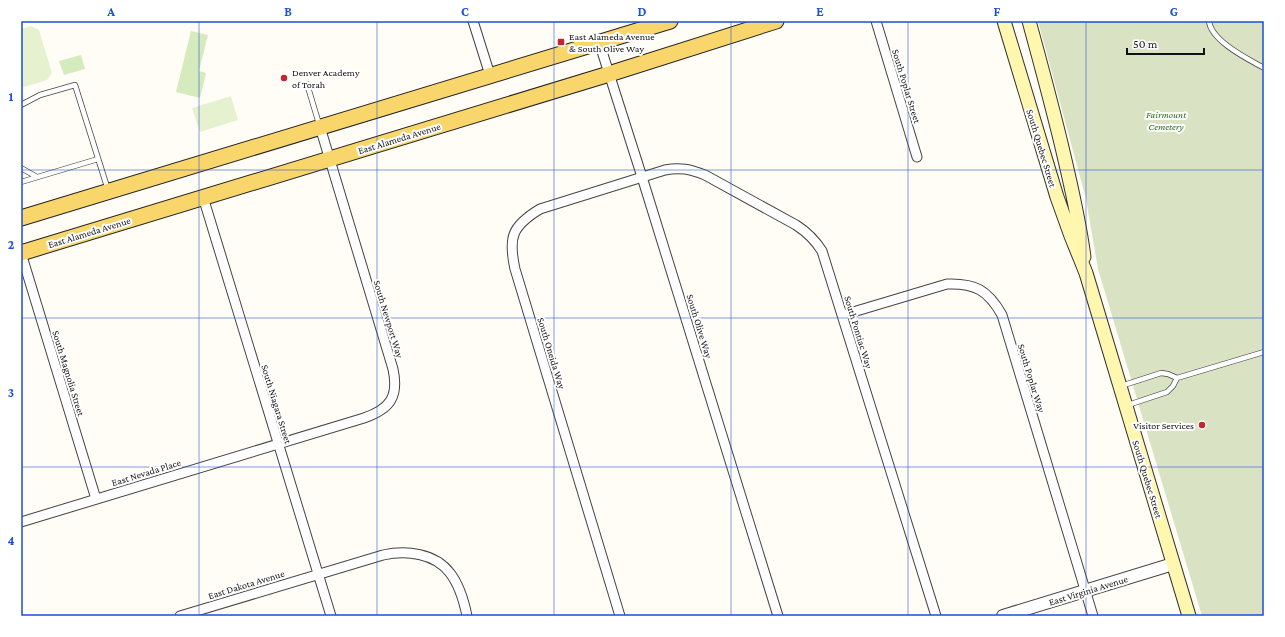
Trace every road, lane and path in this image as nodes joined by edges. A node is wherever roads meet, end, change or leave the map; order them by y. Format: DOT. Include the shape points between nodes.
graph roads {
  1 [pos="473,21"];
  2 [pos="670,21"];
  3 [pos="776,21"];
  4 [pos="876,21"];
  5 [pos="1004,21"];
  6 [pos="1029,21"];
  7 [pos="1209,21"];
  8 [pos="599,42"];
  9 [pos="1264,68"];
  10 [pos="609,74"];
  11 [pos="490,75"];
  12 [pos="307,84"];
  13 [pos="21,106"];
  14 [pos="320,127"];
  15 [pos="917,157"];
  16 [pos="98,159"];
  17 [pos="330,159"];
  18 [pos="21,168"];
  19 [pos="37,177"];
  20 [pos="642,177"];
  21 [pos="21,182"];
  22 [pos="108,192"];
  23 [pos="203,197"];
  24 [pos="21,218"];
  25 [pos="21,253"];
  26 [pos="1086,273"];
  27 [pos="843,315"];
  28 [pos="1264,352"];
  29 [pos="1177,378"];
  30 [pos="1120,386"];
  31 [pos="1126,406"];
  32 [pos="278,444"];
  33 [pos="96,499"];
  34 [pos="21,522"];
  35 [pos="1173,564"];
  36 [pos="318,574"];
  37 [pos="1085,591"];
  38 [pos="192,614"];
  39 [pos="180,616"];
  40 [pos="331,616"];
  41 [pos="467,616"];
  42 [pos="620,616"];
  43 [pos="778,616"];
  44 [pos="936,616"];
  45 [pos="1003,616"];
  46 [pos="1093,616"];
  47 [pos="1189,616"];
  1 -- 11 [label="street"];
  2 -- 8 [label="main road"];
  3 -- 10 [label="main road, East Alameda Avenue"];
  4 -- 15 [label="street, South Poplar Street"];
  5 -- 26 [label="main road, South Quebec Street" via="1059,203"];
  6 -- 26 [label="main road, South Quebec Street" via="1074,195"];
  7 -- 9 [label="lane" via="1216,35 1236,52"];
  8 -- 10 [label="street, South Olive Way"];
  8 -- 11 [label="main road"];
  10 -- 17 [label="main road, East Alameda Avenue"];
  10 -- 20 [label="street, South Olive Way"];
  11 -- 14 [label="main road"];
  12 -- 14 [label="lane"];
  13 -- 16 [label="lane" via="40,95 75,85"];
  14 -- 17 [label="street, South Newport Way"];
  14 -- 22 [label="main road"];
  16 -- 19 [label="lane"];
  16 -- 22 [label="lane"];
  17 -- 23 [label="main road, East Alameda Avenue"];
  17 -- 32 [label="street, South Newport Way" via="393,369 395,390 388,404 372,415"];
  18 -- 19 [label="lane"];
  19 -- 21 [label="lane"];
  20 -- 27 [label="street, South Pontiac Way" via="675,168 691,169 807,232 822,251"];
  20 -- 42 [label="street, South Oneida Way" via="540,209 526,217 518,226 511,245 515,269"];
  20 -- 43 [label="street, South Olive Way"];
  22 -- 24 [label="main road"];
  23 -- 25 [label="main road, East Alameda Avenue"];
  23 -- 32 [label="street, South Niagara Street"];
  25 -- 33 [label="street, South Magnolia Street"];
  26 -- 30 [label="main road, South Quebec Street"];
  27 -- 37 [label="street, South Poplar Way" via="946,284 971,286 989,296 1002,315"];
  27 -- 44 [label="street, South Pontiac Way"];
  28 -- 29 [label="lane"];
  29 -- 30 [label="lane" via="1161,373"];
  29 -- 31 [label="lane" via="1167,392"];
  30 -- 31 [label="main road, South Quebec Street"];
  31 -- 35 [label="main road, South Quebec Street"];
  32 -- 33 [label="street, East Nevada Place"];
  32 -- 36 [label="street, South Niagara Street"];
  33 -- 34 [label="street, East Nevada Place"];
  35 -- 37 [label="street, East Virginia Avenue"];
  35 -- 47 [label="main road, South Quebec Street"];
  36 -- 38 [label="street, East Dakota Avenue"];
  36 -- 40 [label="street, South Niagara Street"];
  36 -- 41 [label="street" via="392,553 411,552 422,555 450,572 462,594"];
  37 -- 45 [label="street, East Virginia Avenue"];
  37 -- 46 [label="street, South Poplar Way"];
  38 -- 39 [label="street, East Dakota Avenue"];
}
